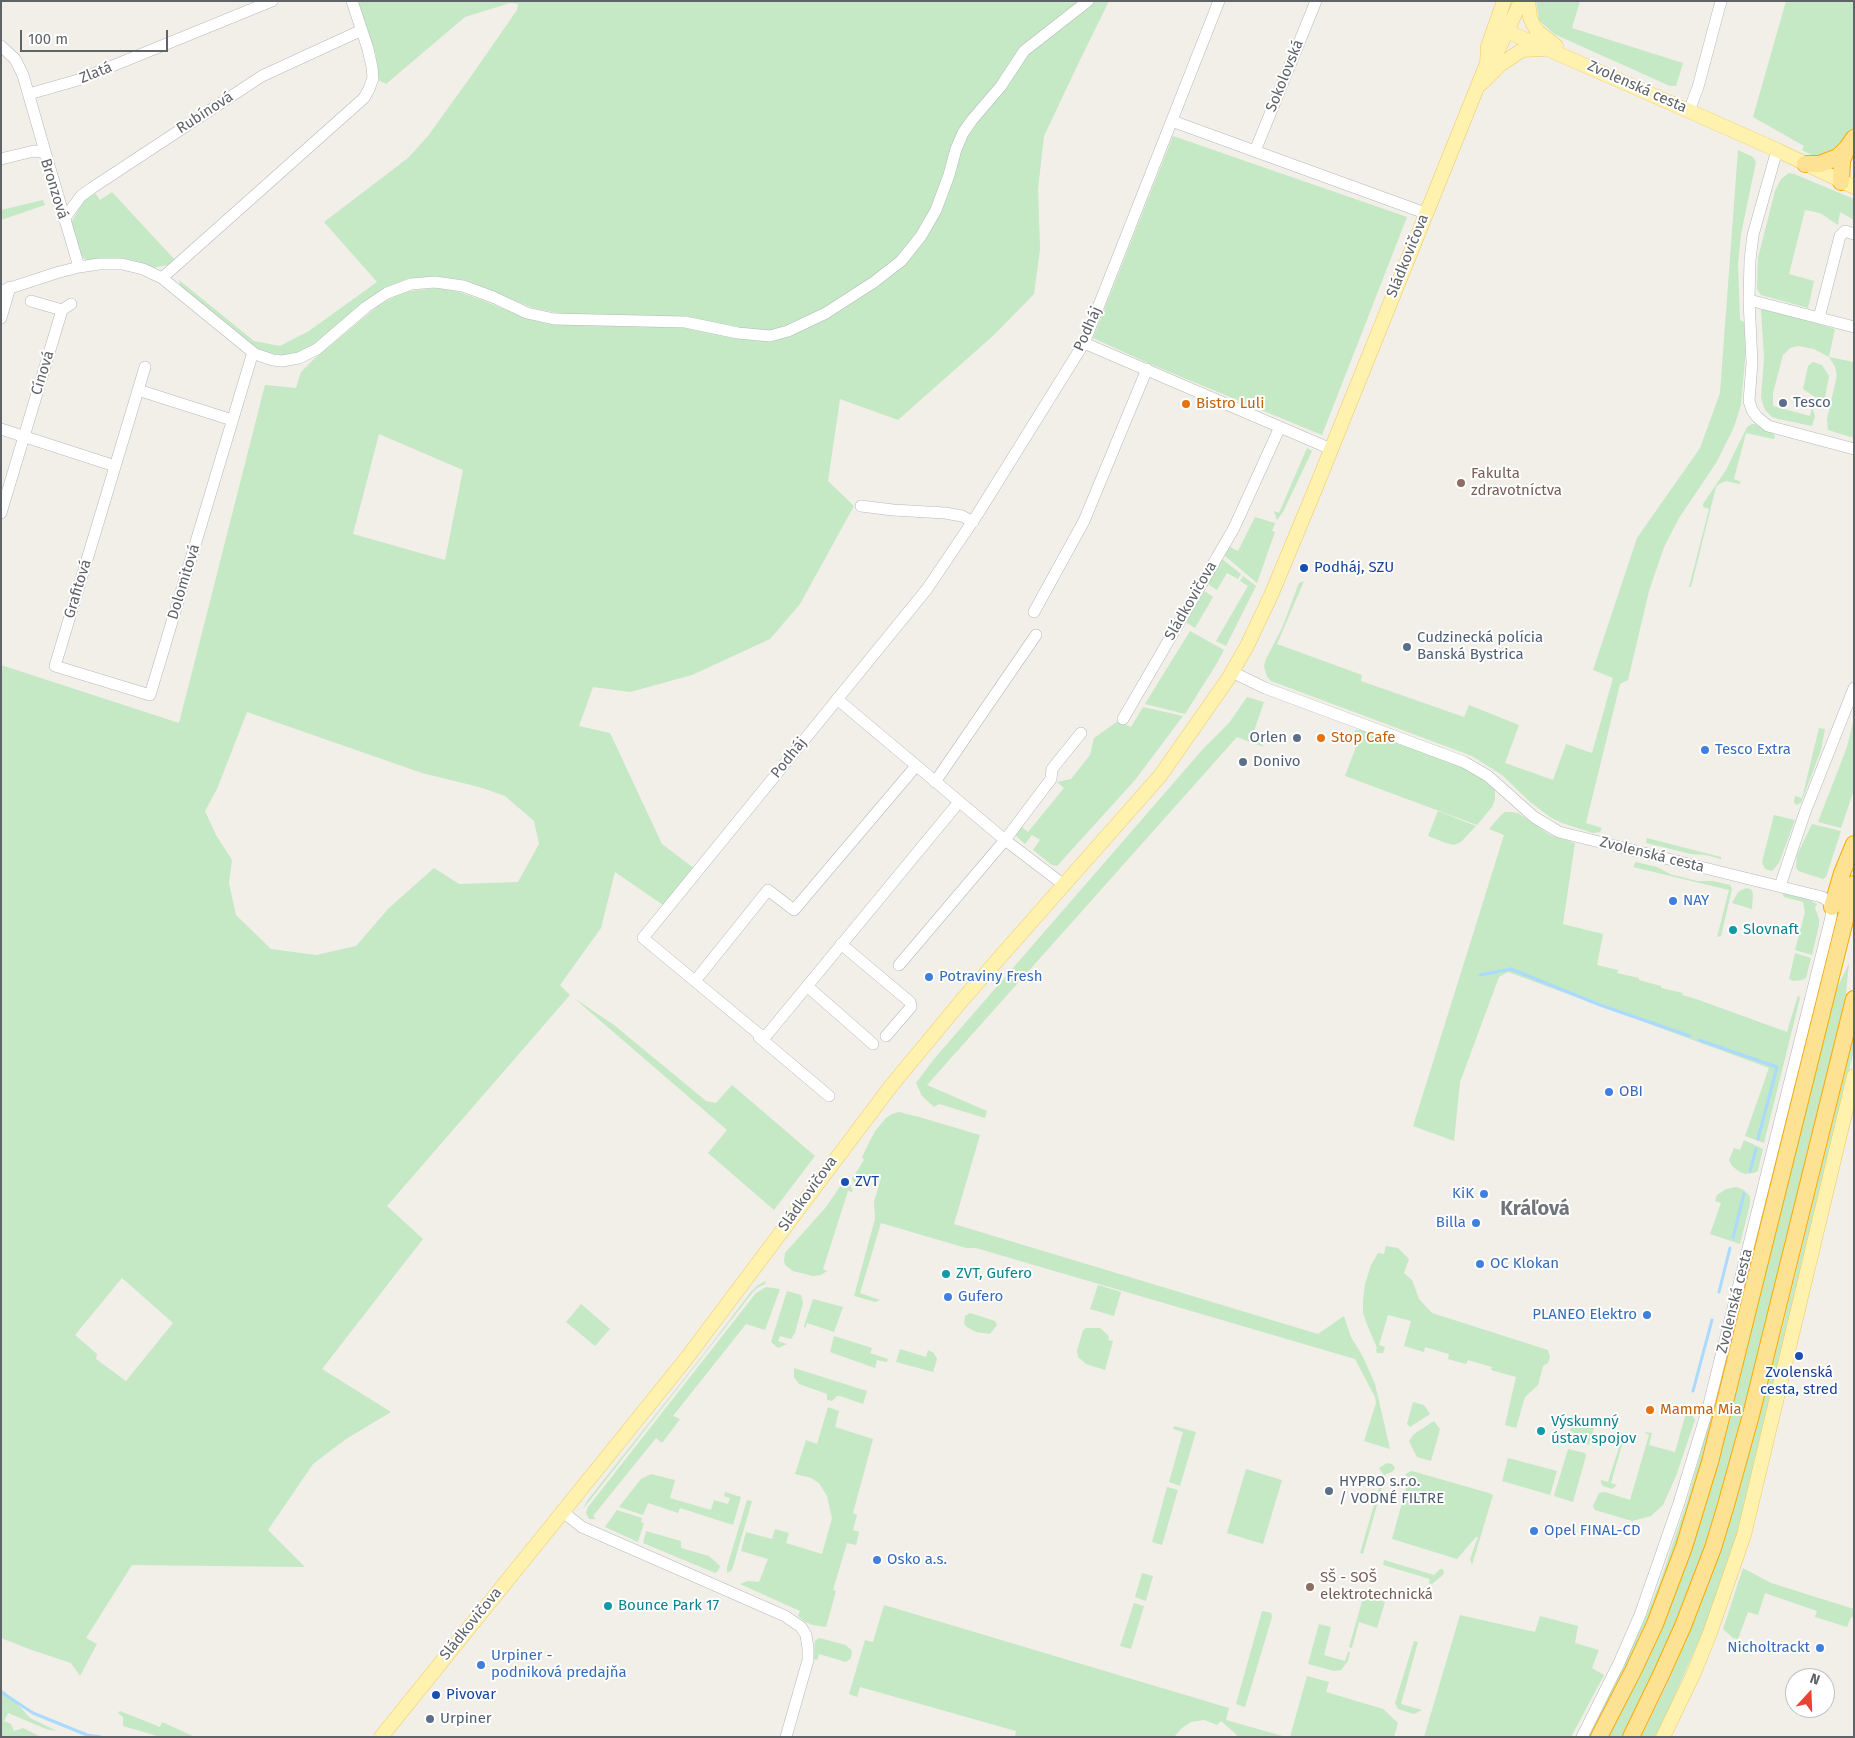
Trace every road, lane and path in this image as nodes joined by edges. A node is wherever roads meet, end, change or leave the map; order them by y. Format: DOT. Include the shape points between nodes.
graph roads {
  1 [pos="272,1"];
  2 [pos="352,1"];
  3 [pos="1088,1"];
  4 [pos="1219,1"];
  5 [pos="1316,1"];
  6 [pos="1504,1"];
  7 [pos="1521,1"];
  8 [pos="1528,1"];
  9 [pos="1721,1"];
  10 [pos="1501,29"];
  11 [pos="362,30"];
  12 [pos="2,42"];
  13 [pos="1550,50"];
  14 [pos="1575,60"];
  15 [pos="1478,86"];
  16 [pos="29,94"];
  17 [pos="1689,111"];
  18 [pos="1172,121"];
  19 [pos="1850,143"];
  20 [pos="1777,150"];
  21 [pos="1255,151"];
  22 [pos="46,155"];
  23 [pos="1,160"];
  24 [pos="1805,164"];
  25 [pos="1854,164"];
  26 [pos="1847,185"];
  27 [pos="1425,213"];
  28 [pos="64,219"];
  29 [pos="1849,232"];
  30 [pos="79,267"];
  31 [pos="162,278"];
  32 [pos="5,289"];
  33 [pos="31,300"];
  34 [pos="1749,300"];
  35 [pos="1,318"];
  36 [pos="1820,318"];
  37 [pos="1854,327"];
  38 [pos="1084,343"];
  39 [pos="252,352"];
  40 [pos="144,367"];
  41 [pos="1147,370"];
  42 [pos="138,390"];
  43 [pos="232,420"];
  44 [pos="1280,427"];
  45 [pos="1,429"];
  46 [pos="24,437"];
  47 [pos="1854,448"];
  48 [pos="1331,449"];
  49 [pos="115,466"];
  50 [pos="861,506"];
  51 [pos="1,513"];
  52 [pos="973,522"];
  53 [pos="1034,612"];
  54 [pos="1036,635"];
  55 [pos="1232,672"];
  56 [pos="101,680"];
  57 [pos="1854,688"];
  58 [pos="837,699"];
  59 [pos="1123,719"];
  60 [pos="1081,733"];
  61 [pos="916,766"];
  62 [pos="935,782"];
  63 [pos="959,802"];
  64 [pos="1005,840"];
  65 [pos="1854,844"];
  66 [pos="1848,878"];
  67 [pos="1064,885"];
  68 [pos="1780,886"];
  69 [pos="1827,902"];
  70 [pos="841,944"];
  71 [pos="899,965"];
  72 [pos="695,981"];
  73 [pos="807,986"];
  74 [pos="1854,999"];
  75 [pos="886,1036"];
  76 [pos="759,1037"];
  77 [pos="873,1044"];
  78 [pos="1854,1076"];
  79 [pos="829,1096"];
  80 [pos="563,1512"];
  81 [pos="381,1737"];
  82 [pos="786,1737"];
  83 [pos="1582,1737"];
  84 [pos="1599,1737"];
  85 [pos="1631,1737"];
  86 [pos="1663,1737"];
  1 -- 16 [label="street, Zlatá" via="78,80"];
  2 -- 11 [label="street"];
  3 -- 39 [label="street" via="1024,51 963,133 936,210 901,261 826,313 788,331 770,336 677,322 554,319 527,313 462,286 435,282 411,284 387,293 318,349 299,358 273,360"];
  4 -- 18 [label="street, Podháj"];
  5 -- 21 [label="street, Sokolovská"];
  6 -- 10 [label="main road, Sládkovičova"];
  7 -- 10 [label="main road, Sládkovičova"];
  8 -- 14 [label="main road" via="1530,17 1538,32"];
  9 -- 17 [label="street"];
  10 -- 13 [label="main road, Zvolenská cesta"];
  10 -- 15 [label="main road, Sládkovičova" via="1498,50 1487,63"];
  11 -- 28 [label="street, Rubínová" via="262,76 92,188 81,196"];
  11 -- 31 [label="street" via="373,78 364,98"];
  12 -- 16 [label="street" via="20,67"];
  13 -- 14 [label="main road, Zvolenská cesta"];
  13 -- 15 [label="main road" via="1522,50"];
  14 -- 17 [label="main road, Zvolenská cesta"];
  15 -- 27 [label="main road, Sládkovičova"];
  16 -- 22 [label="street"];
  17 -- 20 [label="main road, Zvolenská cesta"];
  18 -- 21 [label="street"];
  18 -- 38 [label="street, Podháj"];
  19 -- 24 [label="highway" via="1838,157 1820,164"];
  19 -- 26 [label="highway" via="1842,161"];
  20 -- 24 [label="main road, Zvolenská cesta"];
  20 -- 34 [label="street" via="1753,235"];
  21 -- 27 [label="street"];
  22 -- 23 [label="street, Bronzová" via="34,151"];
  22 -- 28 [label="street, Bronzová"];
  24 -- 26 [label="main road, Zvolenská cesta"];
  25 -- 26 [label="highway"];
  27 -- 48 [label="main road, Sládkovičova"];
  28 -- 30 [label="street, Bronzová"];
  29 -- 36 [label="street" via="1840,236"];
  30 -- 31 [label="street" via="122,264"];
  30 -- 32 [label="street"];
  31 -- 39 [label="street"];
  32 -- 35 [label="street"];
  33 -- 46 [label="street, Cínová" via="66,307"];
  34 -- 36 [label="street"];
  34 -- 47 [label="street" via="1752,363 1749,401 1752,410 1763,423 1774,429"];
  36 -- 37 [label="street"];
  38 -- 41 [label="street"];
  38 -- 52 [label="street, Podháj"];
  39 -- 43 [label="street, Dolomitová"];
  40 -- 42 [label="street, Grafitová"];
  41 -- 44 [label="street"];
  41 -- 53 [label="street" via="1084,521"];
  42 -- 43 [label="street"];
  42 -- 49 [label="street, Grafitová"];
  43 -- 56 [label="street, Dolomitová" via="150,695"];
  44 -- 48 [label="street"];
  44 -- 59 [label="street, Sládkovičova" via="1234,528"];
  45 -- 46 [label="street"];
  46 -- 49 [label="street"];
  46 -- 51 [label="street, Cínová"];
  48 -- 55 [label="main road, Sládkovičova" via="1272,593"];
  49 -- 56 [label="street, Grafitová" via="55,666"];
  50 -- 52 [label="street" via="945,513"];
  52 -- 58 [label="street, Podháj" via="927,588"];
  54 -- 62 [label="street"];
  55 -- 67 [label="main road, Sládkovičova" via="1160,776"];
  55 -- 68 [label="street, Zvolenská cesta" via="1265,688 1464,762 1488,776 1528,813 1552,829"];
  57 -- 68 [label="street"];
  58 -- 61 [label="street"];
  58 -- 72 [label="street, Podháj" via="643,938"];
  60 -- 64 [label="street" via="1052,769 1051,779"];
  61 -- 62 [label="street"];
  61 -- 72 [label="street" via="794,910 768,890"];
  62 -- 63 [label="street"];
  63 -- 64 [label="street"];
  63 -- 70 [label="street, Podháj"];
  64 -- 67 [label="street"];
  64 -- 71 [label="street"];
  65 -- 66 [label="highway"];
  66 -- 69 [label="highway"];
  66 -- 84 [label="highway" via="1710,1462 1684,1547 1655,1624"];
  67 -- 80 [label="main road, Sládkovičova" via="891,1086 686,1359"];
  68 -- 69 [label="street, Zvolenská cesta"];
  69 -- 83 [label="street, Zvolenská cesta" via="1831,916 1705,1418 1680,1504 1643,1607"];
  70 -- 73 [label="street, Podháj"];
  70 -- 75 [label="street" via="910,1002 911,1007"];
  72 -- 73 [label="street, Podháj" via="760,1035 766,1036"];
  73 -- 77 [label="street"];
  74 -- 85 [label="highway" via="1726,1505 1683,1626"];
  76 -- 79 [label="street"];
  78 -- 86 [label="main road" via="1744,1535 1710,1633"];
  80 -- 81 [label="main road, Sládkovičova"];
  80 -- 82 [label="street" via="582,1526 801,1626 806,1635 808,1660"];
}
